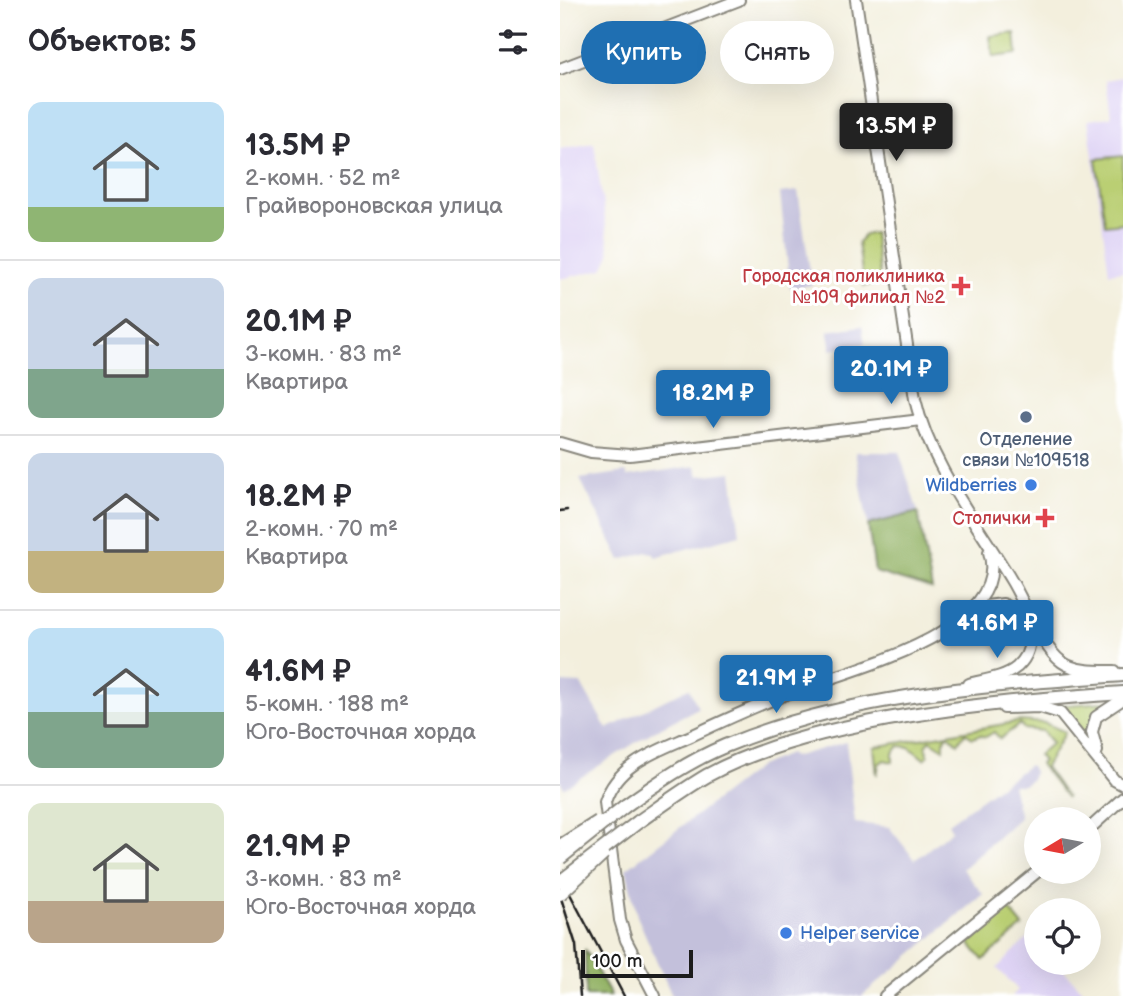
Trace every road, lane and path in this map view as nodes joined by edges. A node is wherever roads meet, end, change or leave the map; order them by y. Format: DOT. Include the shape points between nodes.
graph roads {
  1 [pos="739,0"];
  2 [pos="856,0"];
  3 [pos="560,69"];
  4 [pos="920,420"];
  5 [pos="560,443"];
  6 [pos="988,545"];
  7 [pos="963,616"];
  8 [pos="1123,673"];
  9 [pos="1123,693"];
  10 [pos="916,697"];
  11 [pos="1123,699"];
  12 [pos="970,708"];
  13 [pos="1100,760"];
  14 [pos="1123,785"];
  15 [pos="1123,798"];
  16 [pos="625,806"];
  17 [pos="1101,818"];
  18 [pos="638,822"];
  19 [pos="560,845"];
  20 [pos="560,858"];
  21 [pos="560,882"];
  22 [pos="1024,883"];
  23 [pos="560,895"];
  24 [pos="655,996"];
  25 [pos="885,996"];
  1 -- 3 [label="main road"];
  2 -- 4 [label="main road"];
  4 -- 5 [label="main road" via="630,455 591,452"];
  4 -- 6 [label="main road"];
  6 -- 7 [label="main road" via="989,588"];
  6 -- 8 [label="main road" via="1061,662"];
  7 -- 10 [label="main road" via="994,604 1011,608 1028,628 1030,646 1025,657 1018,667 996,677"];
  7 -- 24 [label="main road" via="898,654 752,708 676,743 622,772 610,786 605,802 620,920"];
  8 -- 10 [label="main road"];
  9 -- 12 [label="main road"];
  10 -- 16 [label="main road" via="823,714 747,737 672,772"];
  11 -- 13 [label="main road" via="1102,710 1093,725"];
  12 -- 13 [label="main road" via="1052,709 1067,719"];
  12 -- 18 [label="main road" via="859,726 771,750 710,774"];
  13 -- 14 [label="main road"];
  15 -- 17 [label="main road"];
  16 -- 19 [label="main road, bridge"];
  16 -- 20 [label="main road, bridge"];
  18 -- 21 [label="main road, bridge"];
  18 -- 23 [label="main road, bridge"];
  22 -- 25 [label="main road"];
}
